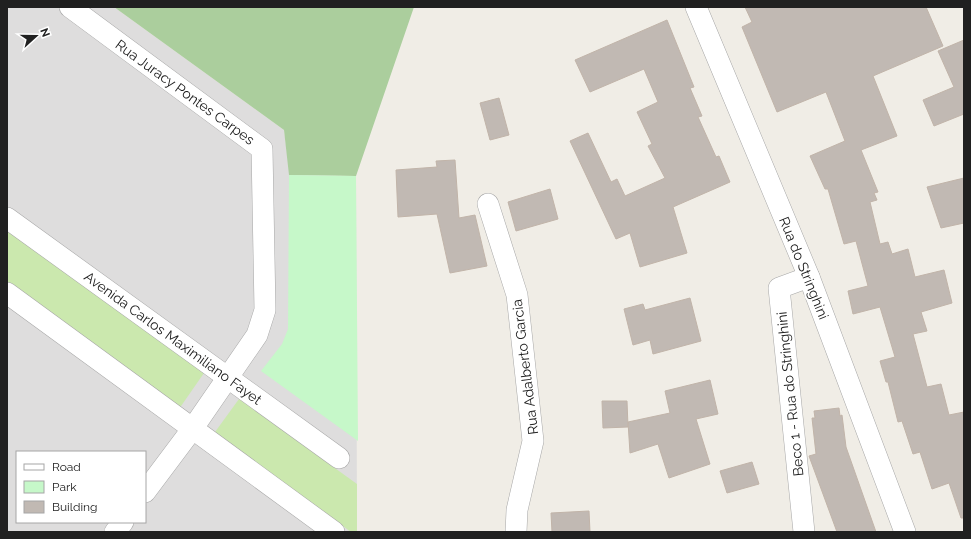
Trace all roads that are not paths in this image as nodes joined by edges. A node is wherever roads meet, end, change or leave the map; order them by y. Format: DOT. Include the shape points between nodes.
graph roads {
  1 [pos="70,7"];
  2 [pos="696,7"];
  3 [pos="488,204"];
  4 [pos="7,218"];
  5 [pos="809,277"];
  6 [pos="7,293"];
  7 [pos="227,378"];
  8 [pos="193,428"];
  9 [pos="339,458"];
  10 [pos="146,491"];
  11 [pos="122,523"];
  12 [pos="115,532"];
  13 [pos="334,532"];
  14 [pos="516,532"];
  15 [pos="804,532"];
  16 [pos="905,532"];
  1 -- 7 [label="street, Rua Juracy Pontes Carpes" via="262,149 265,310 257,335"];
  2 -- 5 [label="street, Rua do Stringhini"];
  3 -- 14 [label="street, Rua Adalberto Garcia" via="517,295 533,441 517,510"];
  4 -- 7 [label="street, Avenida Carlos Maximiliano Fayet"];
  5 -- 15 [label="street, Beco 1 - Rua do Stringhini" via="779,288"];
  5 -- 16 [label="street, Rua do Stringhini"];
  6 -- 8 [label="street"];
  7 -- 8 [label="street"];
  7 -- 9 [label="street, Avenida Carlos Maximiliano Fayet"];
  8 -- 10 [label="street"];
  8 -- 13 [label="street"];
  11 -- 12 [label="street"];
}
